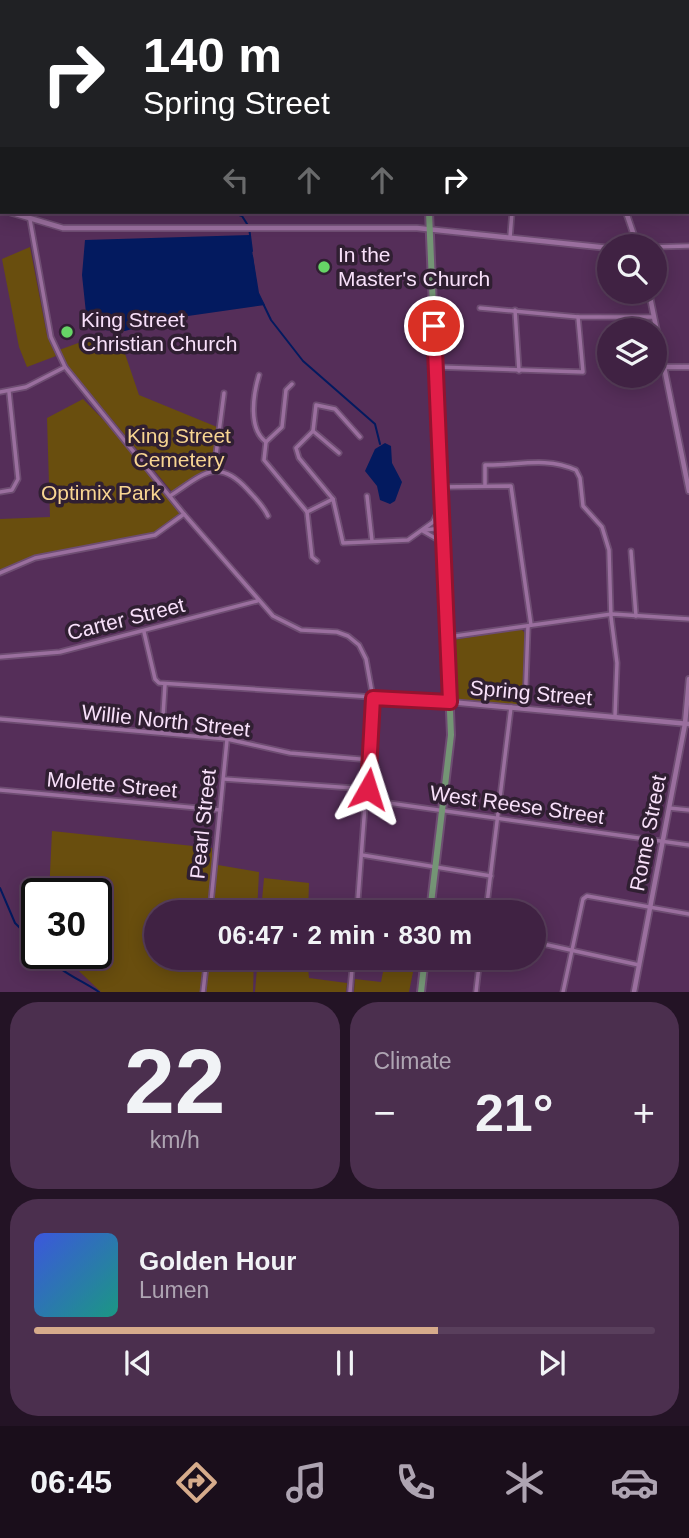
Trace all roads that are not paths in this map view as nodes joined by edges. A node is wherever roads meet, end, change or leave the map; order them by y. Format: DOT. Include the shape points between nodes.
graph roads {
  1 [pos="14,214"];
  2 [pos="429,214"];
  3 [pos="512,214"];
  4 [pos="627,214"];
  5 [pos="30,220"];
  6 [pos="429,228"];
  7 [pos="634,234"];
  8 [pos="510,237"];
  9 [pos="689,246"];
  10 [pos="597,247"];
  11 [pos="667,247"];
  12 [pos="651,304"];
  13 [pos="480,308"];
  14 [pos="515,310"];
  15 [pos="578,317"];
  16 [pos="654,317"];
  17 [pos="65,367"];
  18 [pos="667,367"];
  19 [pos="689,367"];
  20 [pos="436,368"];
  21 [pos="519,371"];
  22 [pos="667,372"];
  23 [pos="259,375"];
  24 [pos="292,384"];
  25 [pos="9,392"];
  26 [pos="0,393"];
  27 [pos="224,393"];
  28 [pos="313,431"];
  29 [pos="360,437"];
  30 [pos="266,442"];
  31 [pos="339,453"];
  32 [pos="214,470"];
  33 [pos="485,485"];
  34 [pos="440,487"];
  35 [pos="689,491"];
  36 [pos="0,492"];
  37 [pos="170,496"];
  38 [pos="367,496"];
  39 [pos="333,499"];
  40 [pos="441,506"];
  41 [pos="307,512"];
  42 [pos="184,514"];
  43 [pos="268,516"];
  44 [pos="443,527"];
  45 [pos="424,531"];
  46 [pos="372,541"];
  47 [pos="443,544"];
  48 [pos="631,551"];
  49 [pos="317,561"];
  50 [pos="0,573"];
  51 [pos="258,601"];
  52 [pos="612,614"];
  53 [pos="636,616"];
  54 [pos="689,619"];
  55 [pos="529,625"];
  56 [pos="144,632"];
  57 [pos="447,637"];
  58 [pos="0,657"];
  59 [pos="689,679"];
  60 [pos="165,684"];
  61 [pos="373,698"];
  62 [pos="450,702"];
  63 [pos="511,707"];
  64 [pos="525,709"];
  65 [pos="615,716"];
  66 [pos="0,719"];
  67 [pos="687,724"];
  68 [pos="162,733"];
  69 [pos="227,739"];
  70 [pos="371,760"];
  71 [pos="224,779"];
  72 [pos="368,789"];
  73 [pos="0,790"];
  74 [pos="367,800"];
  75 [pos="669,808"];
  76 [pos="220,810"];
  77 [pos="442,810"];
  78 [pos="689,810"];
  79 [pos="498,817"];
  80 [pos="663,841"];
  81 [pos="689,845"];
  82 [pos="362,855"];
  83 [pos="435,866"];
  84 [pos="491,876"];
  85 [pos="211,900"];
  86 [pos="358,900"];
  87 [pos="431,900"];
  88 [pos="488,900"];
  89 [pos="649,905"];
  90 [pos="689,914"];
  91 [pos="546,945"];
  92 [pos="571,950"];
  93 [pos="639,965"];
  94 [pos="205,970"];
  95 [pos="352,970"];
  96 [pos="424,970"];
  97 [pos="479,970"];
  98 [pos="204,992"];
  99 [pos="350,992"];
  100 [pos="421,992"];
  101 [pos="476,992"];
  102 [pos="563,992"];
  103 [pos="634,992"];
  1 -- 5 [label="street"];
  2 -- 6 [label="main road"];
  3 -- 8 [label="street"];
  4 -- 7 [label="street"];
  5 -- 6 [label="street" via="73,228"];
  5 -- 17 [label="street" via="51,337"];
  6 -- 8 [label="street"];
  6 -- 20 [label="main road"];
  8 -- 10 [label="street"];
  9 -- 11 [label="street"];
  12 -- 16 [label="street"];
  13 -- 14 [label="street"];
  14 -- 15 [label="street"];
  14 -- 21 [label="street"];
  15 -- 16 [label="street"];
  15 -- 21 [label="street" via="583,372"];
  17 -- 25 [label="street"];
  17 -- 37 [label="street"];
  18 -- 19 [label="street"];
  20 -- 21 [label="street"];
  20 -- 34 [label="main road"];
  22 -- 35 [label="street"];
  23 -- 30 [label="street" via="254,421 256,432"];
  24 -- 30 [label="street" via="286,390 282,427"];
  25 -- 26 [label="street"];
  25 -- 36 [label="street" via="18,479 12,490"];
  27 -- 32 [label="street"];
  28 -- 29 [label="street" via="316,405 326,405"];
  28 -- 31 [label="street"];
  28 -- 39 [label="street" via="296,448 297,453"];
  30 -- 41 [label="street" via="266,465"];
  32 -- 37 [label="street"];
  32 -- 43 [label="street" via="236,477"];
  33 -- 34 [label="street"];
  33 -- 52 [label="street" via="485,465 540,461 576,470 583,506 607,539"];
  33 -- 55 [label="street" via="511,486"];
  34 -- 40 [label="main road"];
  37 -- 42 [label="street"];
  38 -- 46 [label="street"];
  39 -- 41 [label="street"];
  39 -- 46 [label="street" via="343,543"];
  40 -- 44 [label="main road"];
  40 -- 45 [label="street"];
  41 -- 49 [label="street" via="312,557"];
  42 -- 50 [label="street" via="155,535 35,558"];
  42 -- 51 [label="street"];
  44 -- 45 [label="street"];
  44 -- 47 [label="main road"];
  45 -- 46 [label="street" via="408,540"];
  45 -- 47 [label="street"];
  47 -- 57 [label="main road"];
  48 -- 53 [label="street"];
  51 -- 56 [label="street, Carter Street"];
  51 -- 61 [label="street" via="286,624 337,632 359,645"];
  52 -- 53 [label="street"];
  52 -- 55 [label="street"];
  52 -- 65 [label="street" via="617,663"];
  53 -- 54 [label="street"];
  55 -- 57 [label="street"];
  55 -- 64 [label="street"];
  56 -- 58 [label="street, Carter Street" via="60,652"];
  56 -- 60 [label="street" via="155,679"];
  57 -- 62 [label="main road"];
  59 -- 67 [label="street, Rome Street"];
  60 -- 61 [label="street, Spring Street"];
  60 -- 68 [label="street"];
  61 -- 62 [label="street, Spring Street"];
  61 -- 70 [label="street"];
  62 -- 63 [label="street, Spring Street"];
  62 -- 77 [label="main road"];
  63 -- 64 [label="street, Spring Street"];
  63 -- 79 [label="street"];
  64 -- 65 [label="street, Spring Street"];
  65 -- 67 [label="street, Spring Street"];
  66 -- 68 [label="street, Willie North Street"];
  67 -- 75 [label="street, Rome Street"];
  68 -- 69 [label="street, Willie North Street"];
  69 -- 70 [label="street, Willie North Street" via="290,753"];
  69 -- 71 [label="street, Pearl Street"];
  70 -- 72 [label="street"];
  71 -- 72 [label="street"];
  71 -- 76 [label="street, Pearl Street"];
  72 -- 74 [label="street"];
  73 -- 76 [label="street, Molette Street"];
  74 -- 77 [label="street, West Reese Street"];
  74 -- 82 [label="street"];
  75 -- 78 [label="street"];
  75 -- 80 [label="street, Rome Street"];
  76 -- 85 [label="street, Pearl Street"];
  77 -- 79 [label="street, West Reese Street"];
  77 -- 83 [label="main road"];
  79 -- 80 [label="street, West Reese Street"];
  79 -- 84 [label="street"];
  80 -- 81 [label="street, West Reese Street"];
  80 -- 89 [label="street, Rome Street"];
  82 -- 83 [label="street"];
  82 -- 86 [label="street"];
  83 -- 84 [label="street"];
  83 -- 87 [label="main road"];
  84 -- 88 [label="street"];
  89 -- 90 [label="street"];
  89 -- 92 [label="street" via="587,896"];
  89 -- 93 [label="street, Rome Street"];
  91 -- 92 [label="street"];
  92 -- 93 [label="street"];
  92 -- 102 [label="street"];
  93 -- 103 [label="street, Rome Street"];
  94 -- 98 [label="street"];
  95 -- 99 [label="street"];
  96 -- 100 [label="main road"];
  97 -- 101 [label="street"];
}
